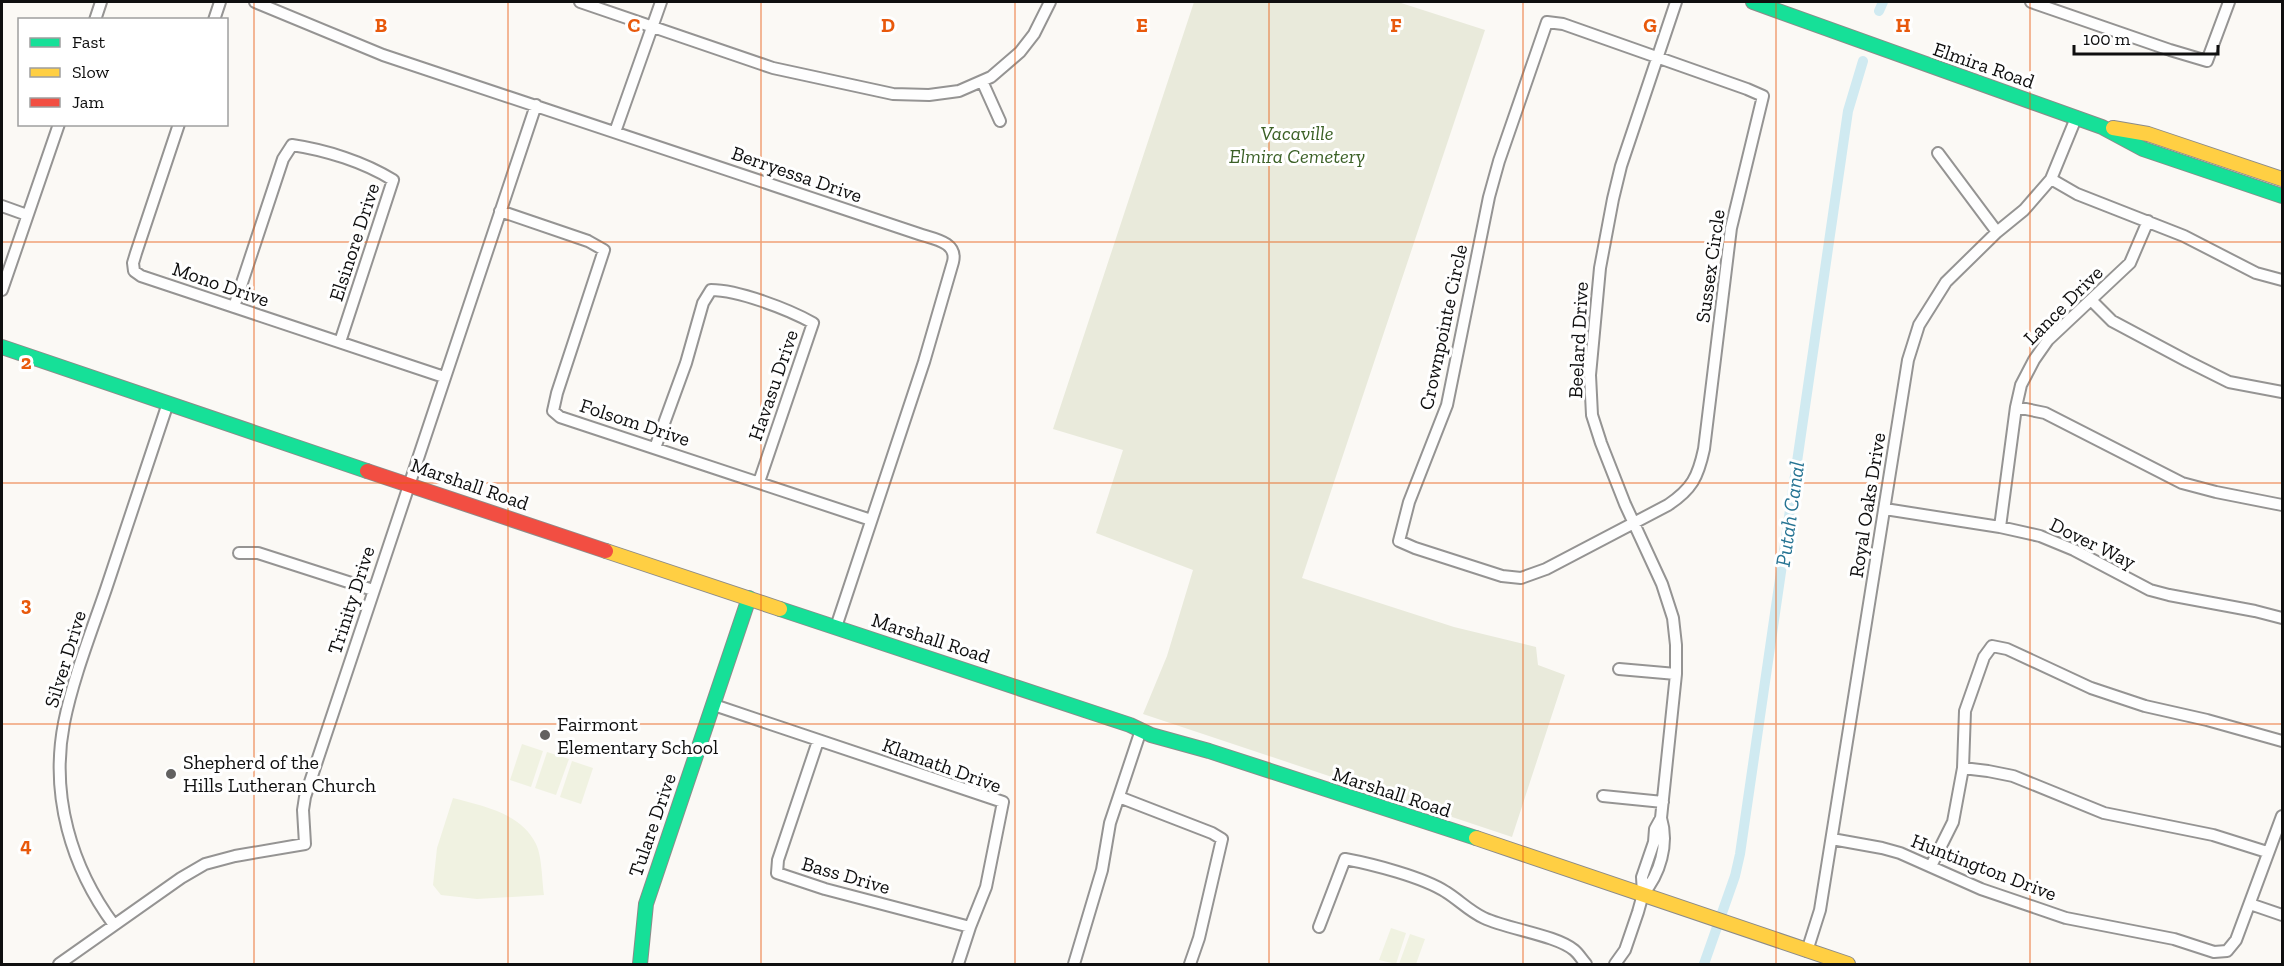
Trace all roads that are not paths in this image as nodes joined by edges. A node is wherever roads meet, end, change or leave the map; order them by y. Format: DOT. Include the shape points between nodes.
graph roads {
  1 [pos="101,2"];
  2 [pos="220,2"];
  3 [pos="255,2"];
  4 [pos="580,2"];
  5 [pos="660,2"];
  6 [pos="1050,2"];
  7 [pos="1677,2"];
  8 [pos="1753,2"];
  9 [pos="2031,2"];
  10 [pos="2229,2"];
  11 [pos="96,18"];
  12 [pos="215,18"];
  13 [pos="652,26"];
  14 [pos="1658,57"];
  15 [pos="982,81"];
  16 [pos="536,105"];
  17 [pos="2076,117"];
  18 [pos="1000,121"];
  19 [pos="57,126"];
  20 [pos="178,126"];
  21 [pos="2102,126"];
  22 [pos="615,132"];
  23 [pos="1938,153"];
  24 [pos="2051,179"];
  25 [pos="2283,179"];
  26 [pos="2283,196"];
  27 [pos="2,206"];
  28 [pos="500,211"];
  29 [pos="27,215"];
  30 [pos="2148,221"];
  31 [pos="1997,232"];
  32 [pos="2283,280"];
  33 [pos="2,290"];
  34 [pos="2092,301"];
  35 [pos="234,307"];
  36 [pos="340,342"];
  37 [pos="2,347"];
  38 [pos="444,377"];
  39 [pos="2283,392"];
  40 [pos="168,403"];
  41 [pos="2016,407"];
  42 [pos="655,448"];
  43 [pos="759,482"];
  44 [pos="409,484"];
  45 [pos="2283,505"];
  46 [pos="1885,509"];
  47 [pos="871,520"];
  48 [pos="1634,522"];
  49 [pos="2000,527"];
  50 [pos="239,553"];
  51 [pos="373,590"];
  52 [pos="749,598"];
  53 [pos="2283,618"];
  54 [pos="836,627"];
  55 [pos="1619,669"];
  56 [pos="1676,674"];
  57 [pos="714,705"];
  58 [pos="1141,730"];
  59 [pos="818,741"];
  60 [pos="2283,741"];
  61 [pos="1963,768"];
  62 [pos="1603,796"];
  63 [pos="1119,797"];
  64 [pos="1663,801"];
  65 [pos="2283,816"];
  66 [pos="1832,839"];
  67 [pos="2267,852"];
  68 [pos="1931,866"];
  69 [pos="1642,894"];
  70 [pos="2250,904"];
  71 [pos="2283,915"];
  72 [pos="114,925"];
  73 [pos="970,927"];
  74 [pos="1319,927"];
  75 [pos="1807,951"];
  76 [pos="59,964"];
  77 [pos="640,964"];
  78 [pos="958,964"];
  79 [pos="1074,964"];
  80 [pos="1190,964"];
  81 [pos="1586,964"];
  82 [pos="1615,964"];
  83 [pos="1848,964"];
  1 -- 11 [label="street"];
  2 -- 12 [label="street"];
  3 -- 16 [label="street, Berryessa Drive" via="383,55"];
  4 -- 13 [label="street"];
  5 -- 13 [label="street"];
  6 -- 15 [label="street" via="1020,52 991,78"];
  7 -- 14 [label="street, Beelard Drive"];
  8 -- 17 [label="street, Elmira Road"];
  9 -- 10 [label="street" via="2207,61"];
  13 -- 15 [label="street" via="773,68 893,94 959,91"];
  13 -- 22 [label="street"];
  14 -- 48 [label="street, Beelard Drive" via="1613,199 1600,268 1590,375 1592,416"];
  14 -- 48 [label="street, Sussex Circle" via="1763,96 1731,228 1700,466 1683,495"];
  14 -- 48 [label="street, Crownpointe Circle" via="1547,22 1499,161 1447,405 1409,502 1399,541 1502,576 1521,578 1546,569"];
  15 -- 18 [label="street"];
  16 -- 22 [label="street, Berryessa Drive"];
  16 -- 28 [label="street, Trinity Drive"];
  17 -- 21 [label="street, Elmira Road"];
  17 -- 24 [label="street, Royal Oaks Drive"];
  19 -- 29 [label="street"];
  20 -- 35 [label="street, Mono Drive" via="133,263 135,271"];
  21 -- 25 [label="street, Elmira Road" via="2148,134"];
  21 -- 26 [label="street, Elmira Road" via="2143,149"];
  22 -- 47 [label="street, Berryessa Drive" via="948,244 953,249 953,262 924,362"];
  23 -- 31 [label="street"];
  24 -- 30 [label="street" via="2077,195"];
  24 -- 31 [label="street, Royal Oaks Drive" via="2024,210"];
  27 -- 29 [label="street"];
  28 -- 38 [label="street, Trinity Drive"];
  28 -- 42 [label="street, Folsom Drive" via="604,250 553,411 560,417"];
  29 -- 33 [label="street"];
  30 -- 32 [label="street" via="2256,273"];
  30 -- 34 [label="street, Lance Drive" via="2130,263"];
  31 -- 46 [label="street, Royal Oaks Drive" via="1946,282 1919,325 1908,360"];
  34 -- 39 [label="street" via="2112,321 2208,372 2229,382"];
  34 -- 41 [label="street, Lance Drive" via="2048,340 2021,385"];
  35 -- 36 [label="street, Mono Drive"];
  35 -- 36 [label="street, Elsinore Drive" via="283,159 292,145 308,147 376,170 393,180"];
  36 -- 38 [label="street, Mono Drive"];
  37 -- 40 [label="street, Marshall Road"];
  38 -- 44 [label="street, Trinity Drive"];
  40 -- 44 [label="street, Marshall Road"];
  40 -- 72 [label="street, Silver Drive" via="71,694 61,745 65,825 84,877"];
  41 -- 45 [label="street" via="2045,413 2181,483"];
  41 -- 49 [label="street, Lance Drive"];
  42 -- 43 [label="street, Folsom Drive"];
  42 -- 43 [label="street, Havasu Drive" via="703,303 711,290 724,290 813,323"];
  43 -- 47 [label="street, Folsom Drive"];
  44 -- 51 [label="street, Trinity Drive"];
  44 -- 52 [label="street, Marshall Road"];
  46 -- 49 [label="street, Dover Way"];
  46 -- 66 [label="street, Royal Oaks Drive"];
  47 -- 54 [label="street, Berryessa Drive"];
  48 -- 56 [label="street, Beelard Drive" via="1673,618"];
  49 -- 53 [label="street, Dover Way" via="2040,536 2074,550 2150,590"];
  50 -- 51 [label="street" via="258,553"];
  51 -- 72 [label="street, Trinity Drive" via="305,797 305,844 205,864"];
  52 -- 54 [label="street, Marshall Road"];
  52 -- 57 [label="street, Tulare Drive"];
  54 -- 58 [label="street, Marshall Road"];
  55 -- 56 [label="street"];
  56 -- 64 [label="street, Beelard Drive"];
  57 -- 59 [label="street, Klamath Drive"];
  57 -- 77 [label="street, Tulare Drive" via="646,904"];
  58 -- 63 [label="street"];
  58 -- 69 [label="street, Marshall Road"];
  59 -- 73 [label="street, Klamath Drive" via="1003,802 986,887"];
  59 -- 73 [label="street, Bass Drive" via="777,873"];
  60 -- 61 [label="street" via="2102,692 2007,649 1992,646 1983,657 1965,711"];
  61 -- 67 [label="street" via="2013,776 2104,813 2213,835"];
  61 -- 68 [label="street" via="1953,822"];
  62 -- 64 [label="street"];
  63 -- 79 [label="street"];
  63 -- 80 [label="street" via="1222,839"];
  64 -- 69 [label="street, Beelard Drive" via="1642,877"];
  65 -- 67 [label="street"];
  66 -- 68 [label="street, Huntington Drive" via="1882,848"];
  66 -- 75 [label="street, Royal Oaks Drive" via="1820,910"];
  67 -- 70 [label="street"];
  68 -- 70 [label="street, Huntington Drive" via="1982,890 2066,918 2174,939 2214,952 2227,951 2236,940"];
  69 -- 75 [label="street, Marshall Road"];
  69 -- 82 [label="street, Beelard Drive" via="1625,950"];
  70 -- 71 [label="street"];
  72 -- 76 [label="street, Trinity Drive"];
  73 -- 78 [label="street, Klamath Drive"];
  74 -- 81 [label="street" via="1345,859 1427,883 1485,918 1574,950"];
  75 -- 83 [label="street, Marshall Road"];
}
